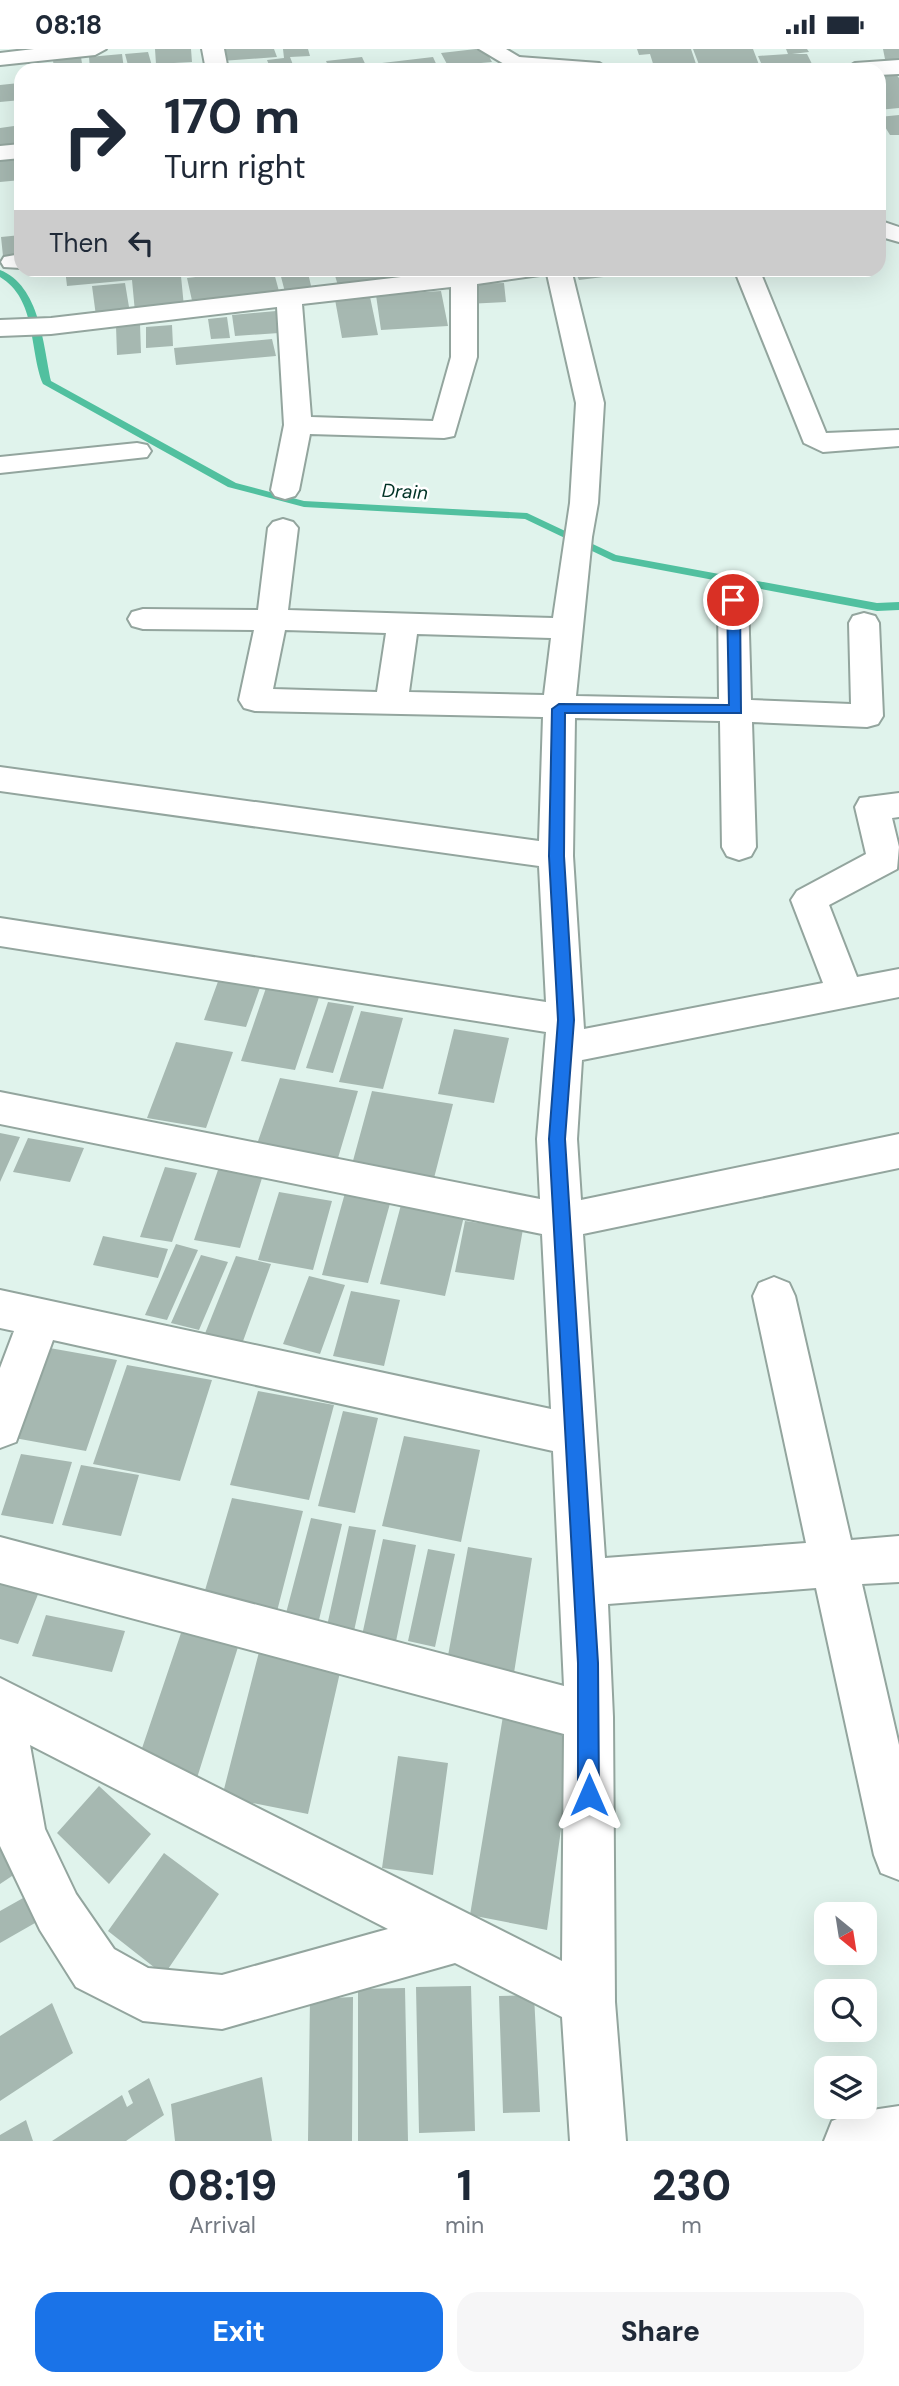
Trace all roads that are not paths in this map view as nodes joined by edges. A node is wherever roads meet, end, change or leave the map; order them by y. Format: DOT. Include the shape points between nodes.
graph roads {
  1 [pos="95,49"];
  2 [pos="489,49"];
  3 [pos="0,59"];
  4 [pos="517,63"];
  5 [pos="472,277"];
  6 [pos="560,277"];
  7 [pos="749,277"];
  8 [pos="464,278"];
  9 [pos="289,298"];
  10 [pos="0,328"];
  11 [pos="298,425"];
  12 [pos="893,439"];
  13 [pos="137,451"];
  14 [pos="0,465"];
  15 [pos="899,465"];
  16 [pos="285,489"];
  17 [pos="283,528"];
  18 [pos="733,600"];
  19 [pos="143,619"];
  20 [pos="272,620"];
  21 [pos="403,622"];
  22 [pos="864,623"];
  23 [pos="566,628"];
  24 [pos="899,667"];
  25 [pos="866,669"];
  26 [pos="391,705"];
  27 [pos="559,709"];
  28 [pos="736,710"];
  29 [pos="0,779"];
  30 [pos="899,805"];
  31 [pos="739,847"];
  32 [pos="556,856"];
  33 [pos="0,932"];
  34 [pos="899,983"];
  35 [pos="845,992"];
  36 [pos="565,1034"];
  37 [pos="0,1108"];
  38 [pos="899,1151"];
  39 [pos="562,1221"];
  40 [pos="774,1296"];
  41 [pos="20,1314"];
  42 [pos="0,1427"];
  43 [pos="575,1435"];
  44 [pos="899,1559"];
  45 [pos="0,1560"];
  46 [pos="835,1565"];
  47 [pos="583,1583"];
  48 [pos="0,1702"];
  49 [pos="0,1711"];
  50 [pos="589,1717"];
  51 [pos="899,1855"];
  52 [pos="455,1937"];
  53 [pos="588,2002"];
  54 [pos="899,2134"];
  55 [pos="598,2141"];
  56 [pos="852,2141"];
  1 -- 3 [label="street"];
  2 -- 4 [label="street"];
  5 -- 8 [label="street"];
  6 -- 23 [label="street" via="590,403 584,503"];
  7 -- 12 [label="street" via="814,437 823,444"];
  8 -- 9 [label="street"];
  8 -- 11 [label="street" via="464,358 444,430"];
  9 -- 10 [label="street"];
  9 -- 11 [label="street"];
  11 -- 16 [label="street"];
  12 -- 15 [label="street"];
  13 -- 14 [label="street"];
  17 -- 20 [label="street"];
  18 -- 28 [label="street"];
  19 -- 20 [label="street"];
  20 -- 21 [label="street"];
  20 -- 26 [label="street" via="255,700"];
  21 -- 23 [label="street"];
  21 -- 26 [label="street"];
  22 -- 25 [label="street"];
  23 -- 27 [label="street"];
  24 -- 25 [label="street"];
  25 -- 28 [label="street" via="867,716"];
  26 -- 27 [label="street"];
  27 -- 28 [label="street"];
  27 -- 32 [label="street"];
  28 -- 31 [label="street"];
  29 -- 32 [label="street"];
  30 -- 35 [label="street" via="872,807 885,860 809,900"];
  32 -- 36 [label="street"];
  33 -- 36 [label="street"];
  34 -- 35 [label="street"];
  35 -- 36 [label="street"];
  36 -- 39 [label="street" via="557,1139"];
  37 -- 39 [label="street"];
  38 -- 39 [label="street"];
  39 -- 43 [label="street"];
  40 -- 46 [label="street"];
  41 -- 42 [label="street"];
  41 -- 43 [label="street"];
  43 -- 47 [label="street"];
  44 -- 46 [label="street"];
  45 -- 50 [label="street"];
  46 -- 47 [label="street"];
  46 -- 51 [label="street"];
  47 -- 50 [label="street"];
  48 -- 52 [label="street"];
  49 -- 52 [label="street" via="20,1833 58,1912 95,1968 143,1994 222,2002"];
  50 -- 53 [label="street"];
  52 -- 53 [label="street"];
  53 -- 55 [label="street"];
  54 -- 56 [label="street"];
}
